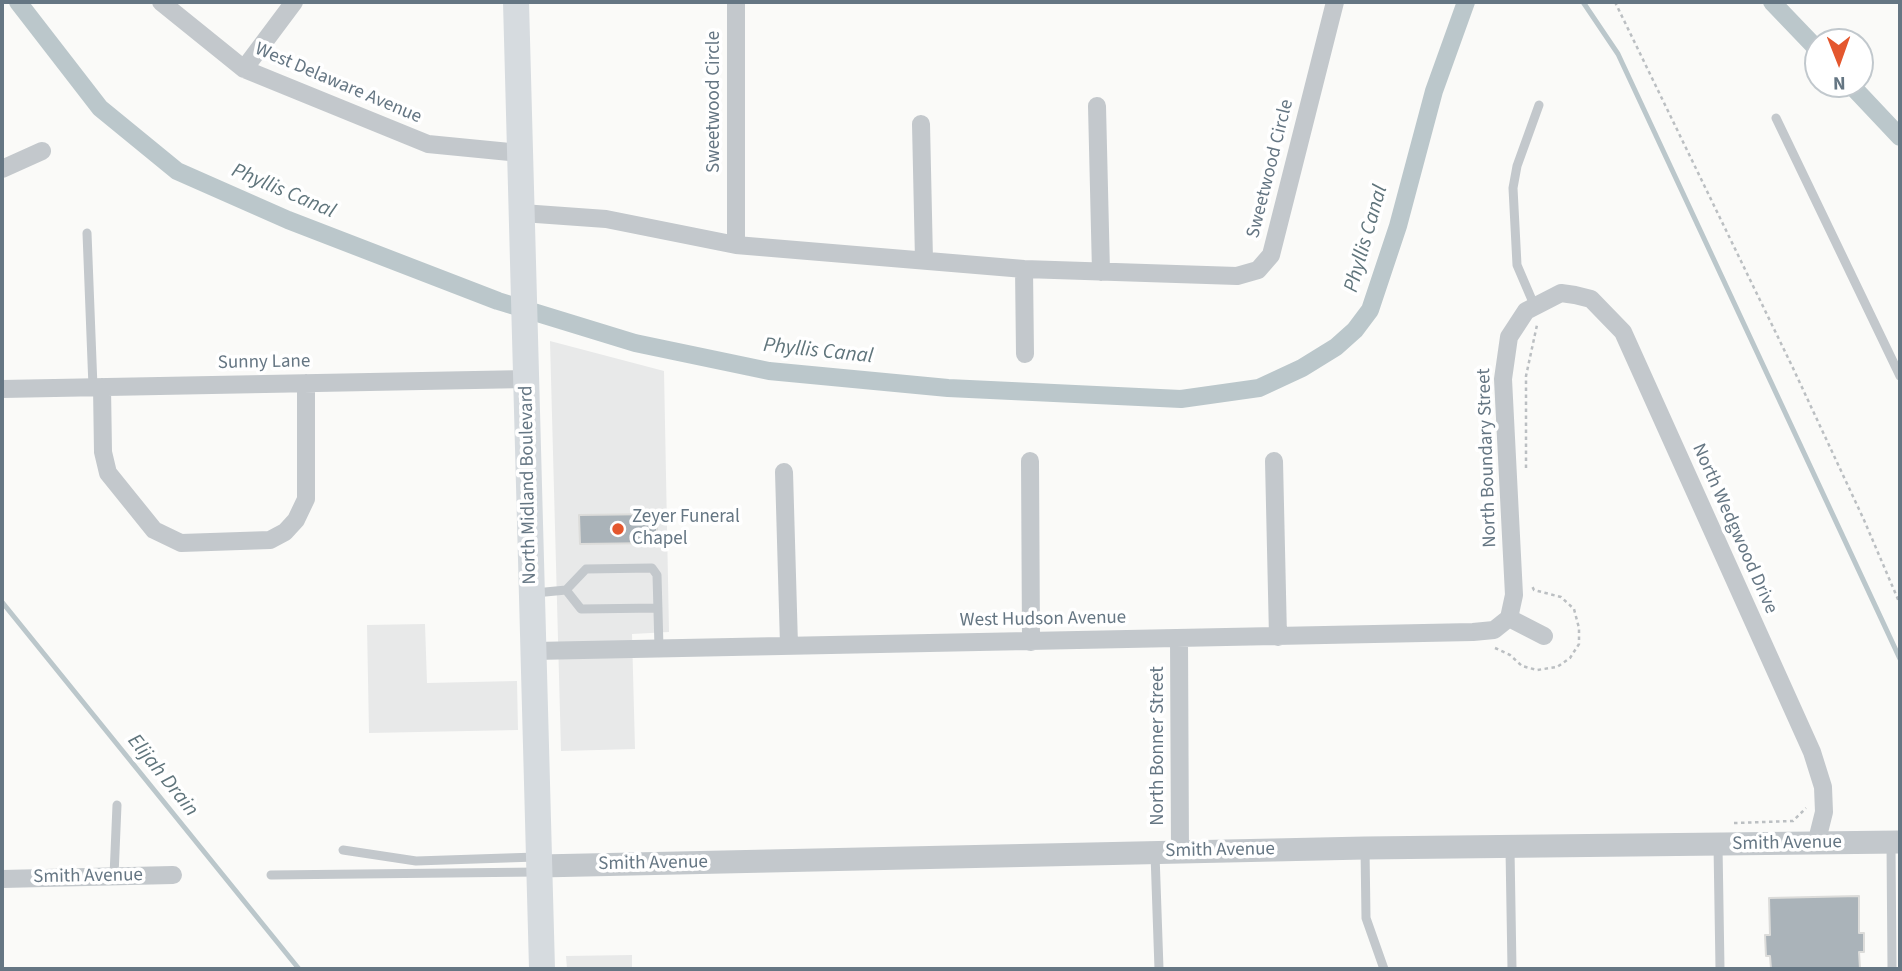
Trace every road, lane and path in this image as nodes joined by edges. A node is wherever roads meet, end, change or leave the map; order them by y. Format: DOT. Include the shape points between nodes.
graph roads {
  1 [pos="161,2"];
  2 [pos="294,2"];
  3 [pos="516,2"];
  4 [pos="736,2"];
  5 [pos="1335,2"];
  6 [pos="1615,2"];
  7 [pos="244,68"];
  8 [pos="1539,105"];
  9 [pos="1097,106"];
  10 [pos="1776,118"];
  11 [pos="921,124"];
  12 [pos="41,151"];
  13 [pos="520,153"];
  14 [pos="2,169"];
  15 [pos="522,213"];
  16 [pos="88,233"];
  17 [pos="736,244"];
  18 [pos="925,260"];
  19 [pos="1024,269"];
  20 [pos="1101,272"];
  21 [pos="1539,313"];
  22 [pos="1025,354"];
  23 [pos="1900,376"];
  24 [pos="527,379"];
  25 [pos="306,383"];
  26 [pos="98,387"];
  27 [pos="2,389"];
  28 [pos="1030,461"];
  29 [pos="1274,461"];
  30 [pos="784,472"];
  31 [pos="1526,473"];
  32 [pos="1529,581"];
  33 [pos="566,590"];
  34 [pos="532,593"];
  35 [pos="1900,604"];
  36 [pos="658,608"];
  37 [pos="1509,618"];
  38 [pos="1544,636"];
  39 [pos="1278,637"];
  40 [pos="1179,639"];
  41 [pos="1031,642"];
  42 [pos="789,645"];
  43 [pos="659,648"];
  44 [pos="1495,648"];
  45 [pos="534,651"];
  46 [pos="117,805"];
  47 [pos="1805,808"];
  48 [pos="1730,823"];
  49 [pos="1896,843"];
  50 [pos="1718,845"];
  51 [pos="1816,845"];
  52 [pos="1510,847"];
  53 [pos="1365,848"];
  54 [pos="343,850"];
  55 [pos="1180,852"];
  56 [pos="1155,853"];
  57 [pos="540,865"];
  58 [pos="173,875"];
  59 [pos="271,875"];
  60 [pos="114,876"];
  61 [pos="2,878"];
  62 [pos="542,969"];
  63 [pos="1159,969"];
  64 [pos="1384,969"];
  65 [pos="1512,969"];
  66 [pos="1720,969"];
  67 [pos="1892,969"];
  1 -- 7 [label="street, West Delaware Avenue"];
  2 -- 7 [label="street"];
  3 -- 13 [label="main road, North Midland Boulevard"];
  4 -- 17 [label="street, Sweetwood Circle"];
  5 -- 20 [label="street, Sweetwood Circle" via="1271,255 1258,270 1237,276"];
  6 -- 35 [label="path" via="1792,366"];
  7 -- 13 [label="street, West Delaware Avenue" via="428,144"];
  8 -- 21 [label="lane" via="1513,188 1517,265"];
  9 -- 20 [label="street"];
  10 -- 23 [label="lane"];
  11 -- 18 [label="street"];
  12 -- 14 [label="street"];
  13 -- 15 [label="main road, North Midland Boulevard"];
  15 -- 17 [label="street, Sweetwood Circle" via="606,219"];
  15 -- 24 [label="main road, North Midland Boulevard"];
  16 -- 26 [label="lane"];
  17 -- 18 [label="street, Sweetwood Circle"];
  18 -- 19 [label="street, Sweetwood Circle"];
  19 -- 20 [label="street, Sweetwood Circle"];
  19 -- 22 [label="street"];
  21 -- 31 [label="path" via="1526,376"];
  21 -- 37 [label="street, North Boundary Street" via="1526,311 1509,337 1503,379 1514,595"];
  21 -- 51 [label="street, North Wedgwood Drive" via="1561,293 1591,299 1623,332 1812,752 1823,787 1824,812"];
  24 -- 25 [label="street, Sunny Lane"];
  24 -- 34 [label="main road, North Midland Boulevard"];
  25 -- 26 [label="street, Sunny Lane"];
  25 -- 26 [label="street" via="306,499 296,520 270,540 181,543 154,530 108,473"];
  26 -- 27 [label="street, Sunny Lane"];
  28 -- 41 [label="street"];
  29 -- 39 [label="street"];
  30 -- 42 [label="street"];
  32 -- 44 [label="path" via="1534,590 1561,597 1574,609 1579,644 1557,667 1537,670"];
  33 -- 34 [label="lane"];
  33 -- 36 [label="lane" via="581,609"];
  33 -- 36 [label="lane" via="586,569 652,568 657,575"];
  34 -- 45 [label="main road, North Midland Boulevard"];
  36 -- 43 [label="lane"];
  37 -- 38 [label="street"];
  37 -- 39 [label="street, West Hudson Avenue" via="1494,630 1473,632"];
  39 -- 40 [label="street, West Hudson Avenue"];
  40 -- 41 [label="street, West Hudson Avenue"];
  40 -- 55 [label="street, North Bonner Street"];
  41 -- 42 [label="street, West Hudson Avenue"];
  42 -- 43 [label="street, West Hudson Avenue"];
  43 -- 45 [label="street, West Hudson Avenue"];
  45 -- 57 [label="main road, North Midland Boulevard"];
  46 -- 60 [label="lane"];
  47 -- 48 [label="path" via="1793,821"];
  49 -- 51 [label="street, Smith Avenue"];
  49 -- 67 [label="lane"];
  50 -- 51 [label="street, Smith Avenue"];
  50 -- 52 [label="street, Smith Avenue"];
  50 -- 66 [label="lane"];
  52 -- 53 [label="street, Smith Avenue"];
  52 -- 65 [label="lane"];
  53 -- 55 [label="street, Smith Avenue"];
  53 -- 64 [label="lane" via="1366,918"];
  54 -- 57 [label="lane" via="416,861"];
  55 -- 56 [label="street, Smith Avenue"];
  56 -- 57 [label="street, Smith Avenue"];
  56 -- 63 [label="lane"];
  57 -- 59 [label="lane, Smith Avenue"];
  57 -- 62 [label="main road, North Midland Boulevard"];
  58 -- 60 [label="street, Smith Avenue"];
  60 -- 61 [label="street, Smith Avenue"];
}
